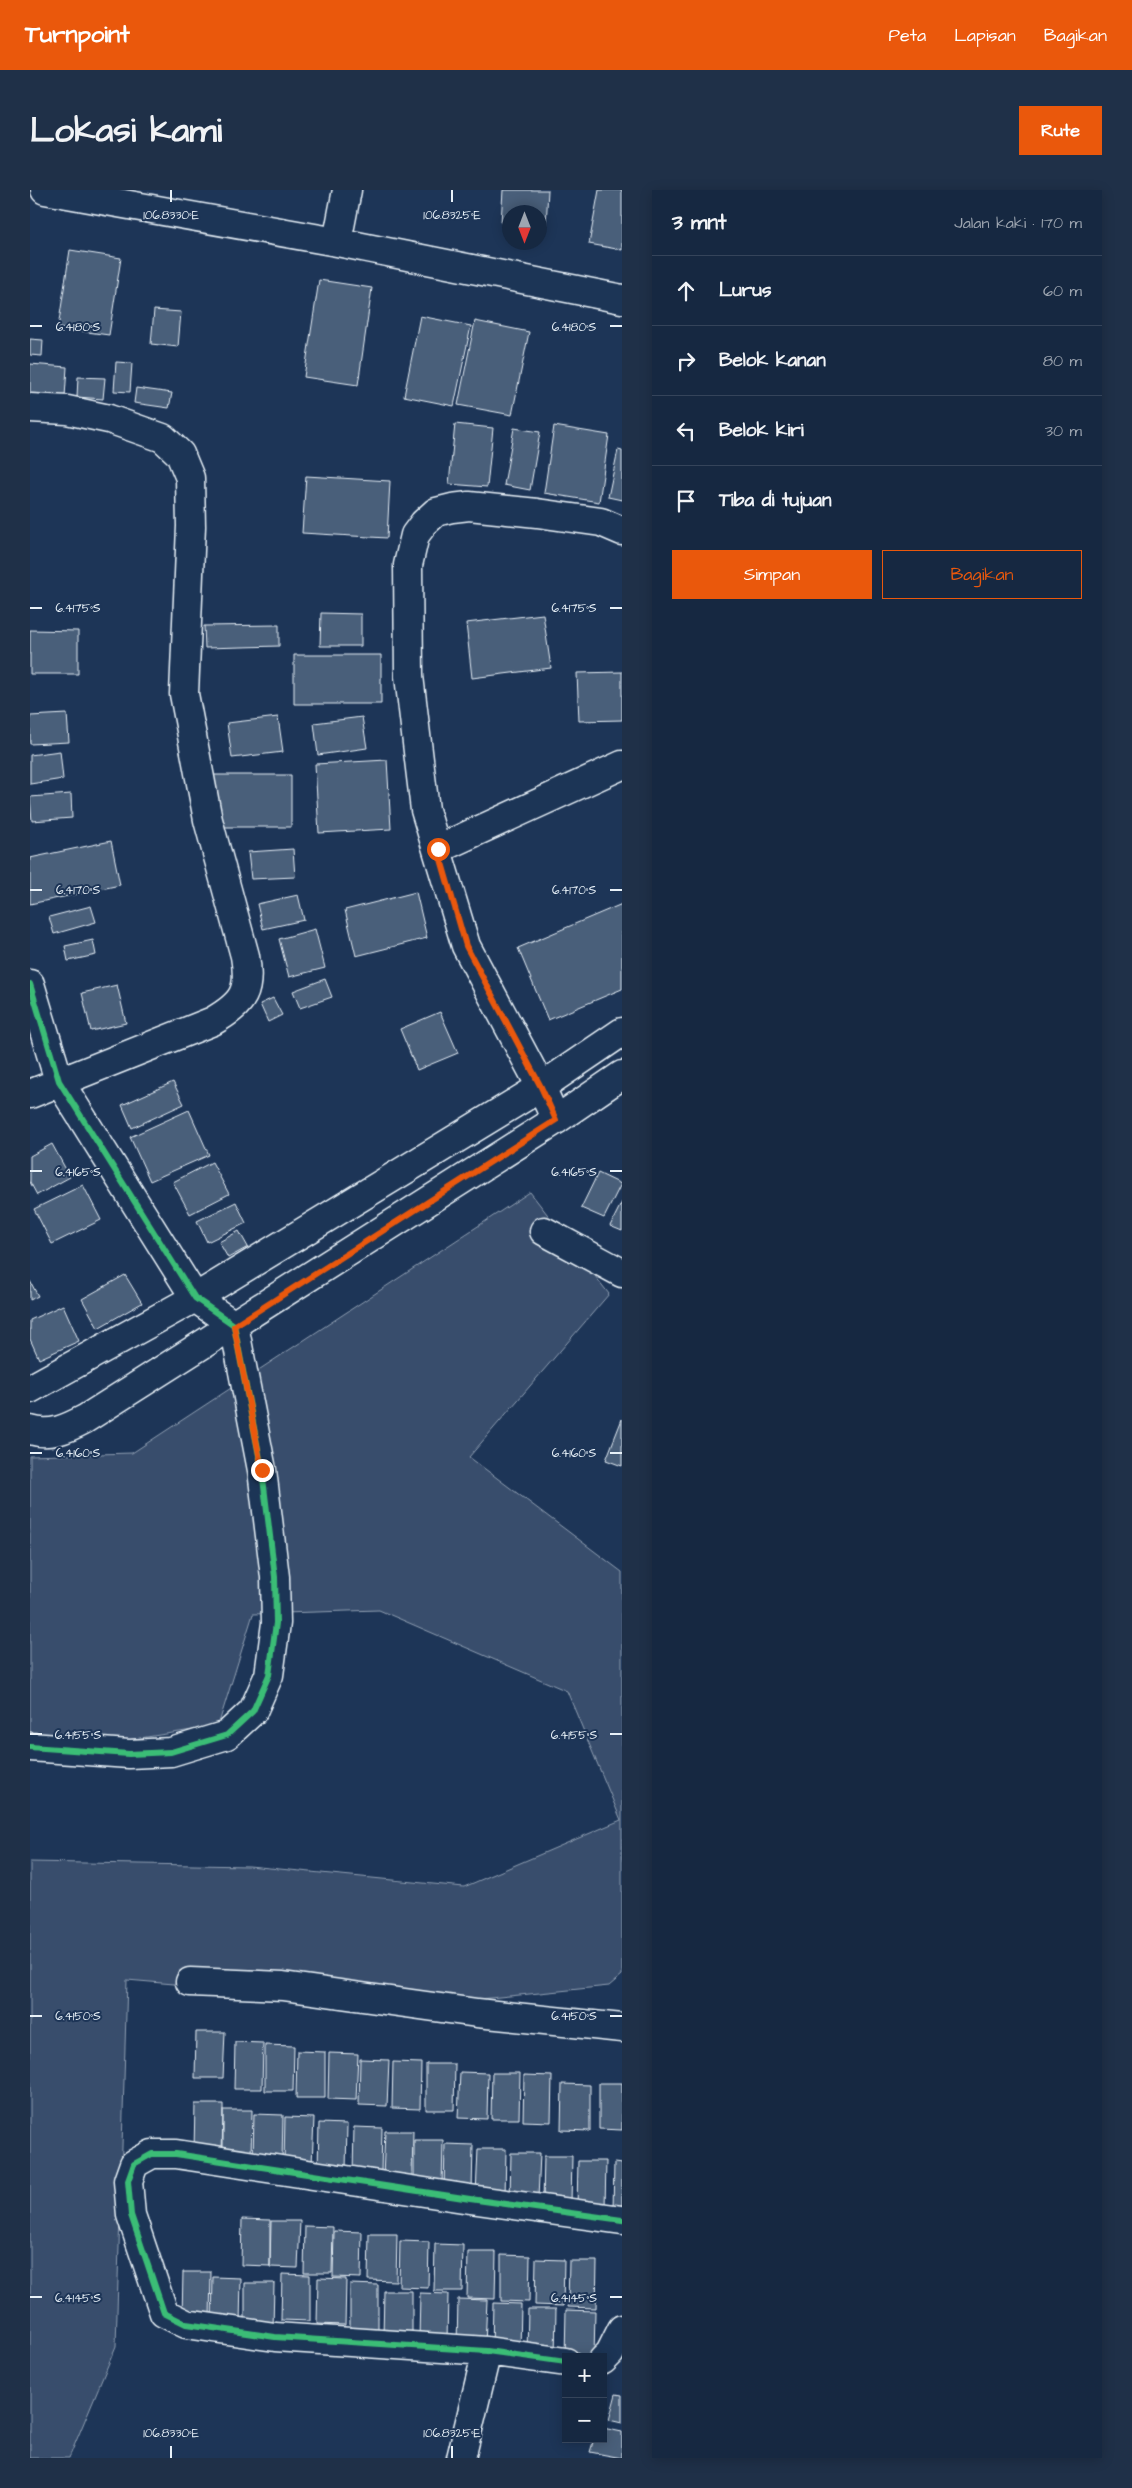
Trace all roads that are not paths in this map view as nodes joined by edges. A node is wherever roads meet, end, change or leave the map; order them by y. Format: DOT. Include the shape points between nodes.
graph roads {
  1 [pos="45,190"];
  2 [pos="347,190"];
  3 [pos="337,242"];
  4 [pos="622,299"];
  5 [pos="30,408"];
  6 [pos="622,531"];
  7 [pos="622,765"];
  8 [pos="438,849"];
  9 [pos="30,984"];
  10 [pos="622,1032"];
  11 [pos="622,1075"];
  12 [pos="59,1081"];
  13 [pos="541,1087"];
  14 [pos="30,1094"];
  15 [pos="556,1120"];
  16 [pos="544,1231"];
  17 [pos="622,1273"];
  18 [pos="195,1298"];
  19 [pos="234,1326"];
  20 [pos="30,1389"];
  21 [pos="30,1430"];
  22 [pos="30,1747"];
  23 [pos="190,1982"];
  24 [pos="622,2028"];
  25 [pos="622,2220"];
  26 [pos="622,2330"];
  27 [pos="486,2352"];
  28 [pos="607,2356"];
  29 [pos="562,2362"];
  30 [pos="461,2458"];
  1 -- 3 [label="street"];
  2 -- 3 [label="street"];
  3 -- 4 [label="street"];
  5 -- 12 [label="street" via="67,410 109,419 163,438 180,454 190,478 184,694 208,820 248,976 245,994 232,1010"];
  6 -- 8 [label="street" via="602,522 469,506 436,512 415,535 408,565 409,676 425,810"];
  7 -- 8 [label="street"];
  8 -- 13 [label="street" via="466,946"];
  9 -- 12 [label="street"];
  10 -- 13 [label="street"];
  11 -- 15 [label="street"];
  12 -- 14 [label="street"];
  12 -- 18 [label="street"];
  13 -- 15 [label="street"];
  13 -- 18 [label="street"];
  15 -- 19 [label="street"];
  16 -- 17 [label="street"];
  18 -- 19 [label="street"];
  18 -- 20 [label="street"];
  19 -- 21 [label="street" via="61,1432"];
  19 -- 22 [label="street" via="262,1470 275,1577 276,1623 269,1675 253,1711 227,1735 171,1752 129,1754"];
  23 -- 24 [label="street" via="283,1986 477,2013"];
  25 -- 27 [label="street" via="176,2154 152,2154 134,2164 128,2181 130,2215 164,2313 186,2324 275,2337"];
  26 -- 28 [label="street"];
  27 -- 29 [label="street"];
  27 -- 30 [label="street"];
}
